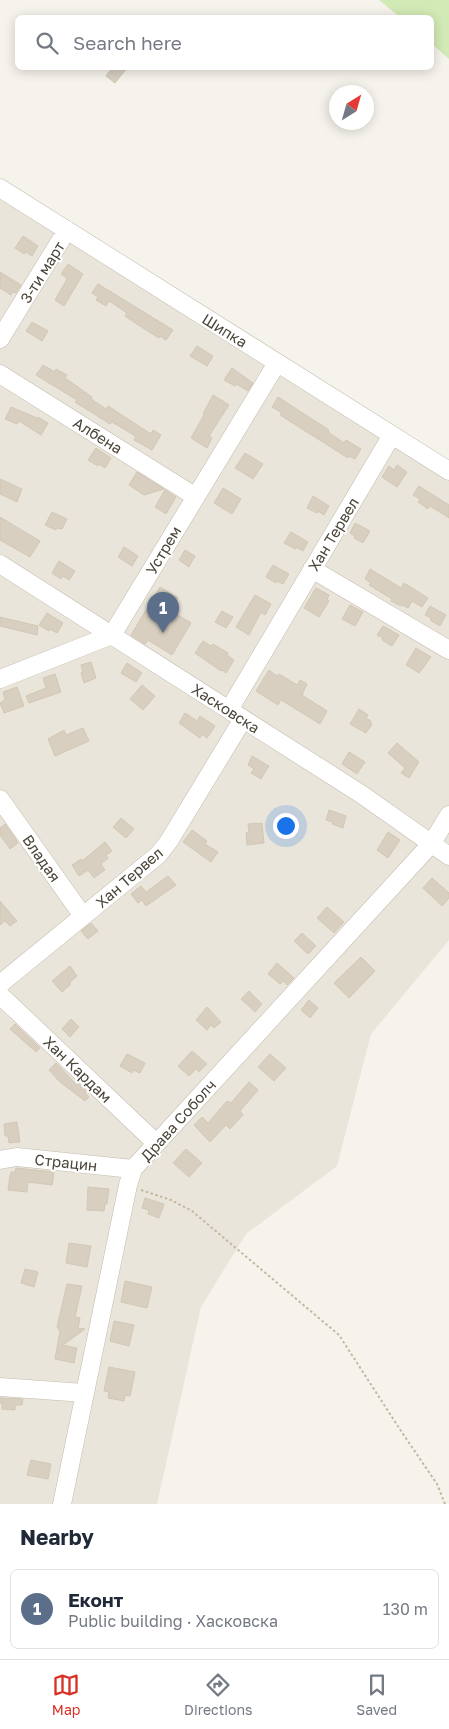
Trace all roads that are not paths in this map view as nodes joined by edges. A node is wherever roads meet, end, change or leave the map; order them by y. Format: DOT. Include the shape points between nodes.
graph roads {
  1 [pos="0,188"];
  2 [pos="67,230"];
  3 [pos="0,339"];
  4 [pos="277,363"];
  5 [pos="0,374"];
  6 [pos="392,435"];
  7 [pos="449,471"];
  8 [pos="196,497"];
  9 [pos="0,564"];
  10 [pos="312,569"];
  11 [pos="112,635"];
  12 [pos="449,650"];
  13 [pos="0,679"];
  14 [pos="236,714"];
  15 [pos="0,799"];
  16 [pos="449,815"];
  17 [pos="432,843"];
  18 [pos="449,856"];
  19 [pos="83,916"];
  20 [pos="0,984"];
  21 [pos="0,995"];
  22 [pos="156,1144"];
  23 [pos="0,1160"];
  24 [pos="130,1177"];
  25 [pos="0,1387"];
  26 [pos="84,1393"];
  27 [pos="62,1504"];
  1 -- 2 [label="street, Шипка"];
  2 -- 3 [label="street, 3-ти март"];
  2 -- 4 [label="street, Шипка"];
  4 -- 6 [label="street, Шипка"];
  4 -- 8 [label="street, Устрем"];
  5 -- 8 [label="street, Албена"];
  6 -- 7 [label="street, Шипка"];
  6 -- 10 [label="street, Хан Тервел"];
  8 -- 11 [label="street, Устрем"];
  9 -- 11 [label="street, Хасковска"];
  10 -- 12 [label="street"];
  10 -- 14 [label="street, Хан Тервел"];
  11 -- 13 [label="street"];
  11 -- 14 [label="street, Хасковска"];
  14 -- 17 [label="street, Хасковска"];
  14 -- 19 [label="street, Хан Тервел" via="164,848"];
  15 -- 19 [label="street, Владая"];
  16 -- 17 [label="street, Драва Соболч"];
  17 -- 18 [label="street, Хасковска"];
  17 -- 22 [label="street, Драва Соболч"];
  19 -- 20 [label="street, Хан Тервел"];
  21 -- 22 [label="street, Хан Кардам"];
  22 -- 24 [label="street, Драва Соболч"];
  23 -- 24 [label="street, Страцин" via="17,1157"];
  24 -- 26 [label="street"];
  25 -- 26 [label="street"];
  26 -- 27 [label="street"];
}
